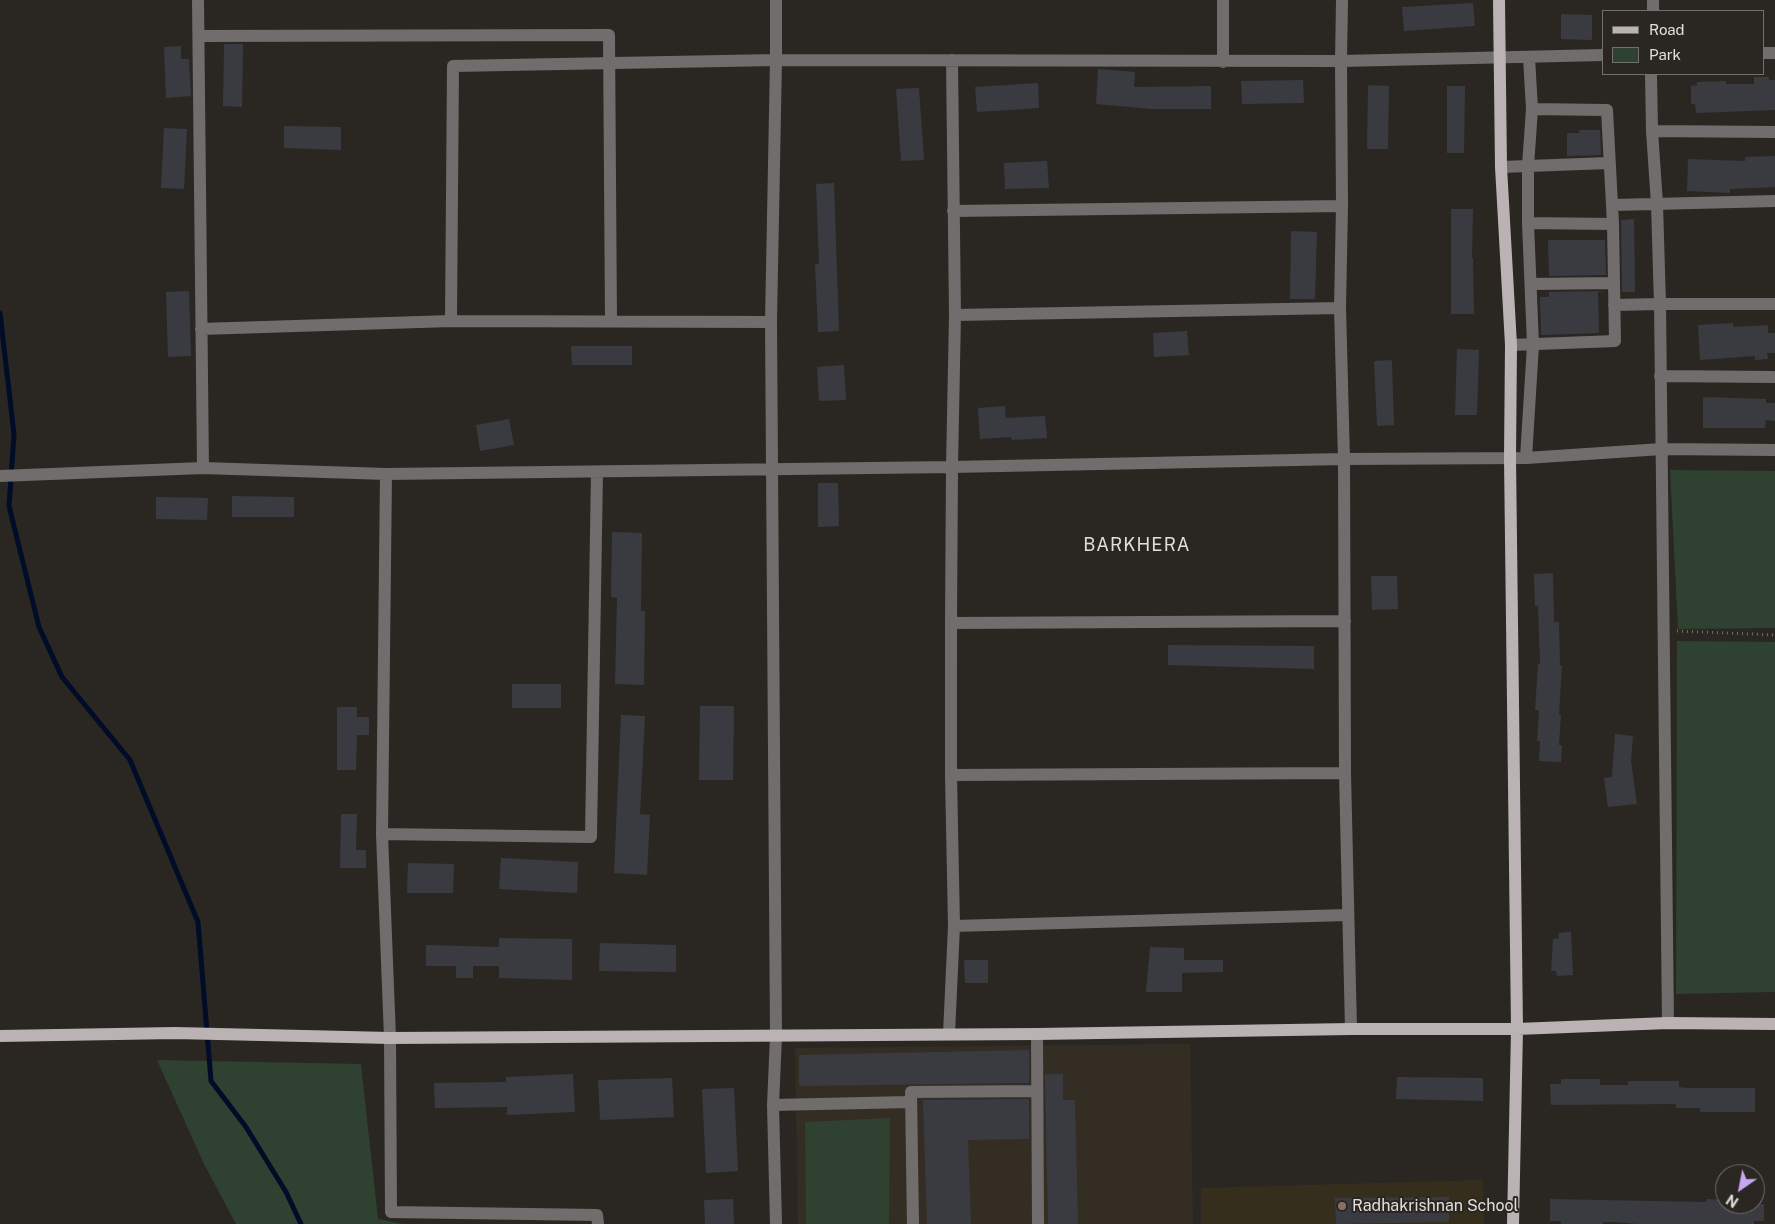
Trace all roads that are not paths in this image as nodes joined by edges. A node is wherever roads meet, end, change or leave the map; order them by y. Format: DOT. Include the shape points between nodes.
graph roads {
  1 [pos="198,0"];
  2 [pos="776,0"];
  3 [pos="1222,0"];
  4 [pos="1342,0"];
  5 [pos="1499,0"];
  6 [pos="199,36"];
  7 [pos="1602,55"];
  8 [pos="1500,56"];
  9 [pos="1529,57"];
  10 [pos="776,60"];
  11 [pos="952,60"];
  12 [pos="1341,61"];
  13 [pos="1223,62"];
  14 [pos="609,64"];
  15 [pos="1651,75"];
  16 [pos="1532,109"];
  17 [pos="1652,131"];
  18 [pos="1775,132"];
  19 [pos="1609,163"];
  20 [pos="1528,166"];
  21 [pos="1502,167"];
  22 [pos="1775,201"];
  23 [pos="1657,204"];
  24 [pos="1612,205"];
  25 [pos="1342,206"];
  26 [pos="954,211"];
  27 [pos="1528,223"];
  28 [pos="1613,224"];
  29 [pos="1614,283"];
  30 [pos="1530,284"];
  31 [pos="1660,304"];
  32 [pos="1775,304"];
  33 [pos="1614,305"];
  34 [pos="1340,308"];
  35 [pos="955,315"];
  36 [pos="450,321"];
  37 [pos="611,321"];
  38 [pos="771,322"];
  39 [pos="201,329"];
  40 [pos="1511,344"];
  41 [pos="1533,345"];
  42 [pos="1660,376"];
  43 [pos="1773,377"];
  44 [pos="1662,449"];
  45 [pos="1775,450"];
  46 [pos="1510,458"];
  47 [pos="1526,458"];
  48 [pos="1344,459"];
  49 [pos="952,467"];
  50 [pos="203,468"];
  51 [pos="773,470"];
  52 [pos="597,472"];
  53 [pos="386,474"];
  54 [pos="3,476"];
  55 [pos="1345,621"];
  56 [pos="951,623"];
  57 [pos="1345,773"];
  58 [pos="951,775"];
  59 [pos="382,834"];
  60 [pos="1348,915"];
  61 [pos="954,926"];
  62 [pos="1668,1023"];
  63 [pos="1775,1024"];
  64 [pos="1351,1029"];
  65 [pos="1517,1029"];
  66 [pos="949,1034"];
  67 [pos="1037,1034"];
  68 [pos="0,1036"];
  69 [pos="776,1036"];
  70 [pos="390,1038"];
  71 [pos="1037,1090"];
  72 [pos="910,1102"];
  73 [pos="773,1104"];
  74 [pos="598,1224"];
  75 [pos="776,1224"];
  76 [pos="913,1224"];
  77 [pos="1038,1224"];
  78 [pos="1513,1224"];
  1 -- 6 [label="street"];
  2 -- 10 [label="street"];
  3 -- 13 [label="street"];
  4 -- 12 [label="street"];
  5 -- 8 [label="main road"];
  6 -- 14 [label="street" via="609,35"];
  6 -- 39 [label="street"];
  7 -- 9 [label="street"];
  8 -- 9 [label="street"];
  8 -- 12 [label="street"];
  8 -- 21 [label="main road"];
  9 -- 16 [label="street"];
  10 -- 11 [label="street"];
  10 -- 14 [label="street"];
  10 -- 38 [label="street"];
  11 -- 13 [label="street"];
  11 -- 26 [label="street"];
  12 -- 13 [label="street"];
  12 -- 25 [label="street"];
  14 -- 36 [label="street" via="453,66"];
  14 -- 37 [label="street"];
  15 -- 17 [label="street"];
  16 -- 19 [label="street" via="1607,110"];
  16 -- 20 [label="street"];
  17 -- 18 [label="street"];
  17 -- 23 [label="street"];
  19 -- 20 [label="street"];
  19 -- 24 [label="street"];
  20 -- 21 [label="street"];
  20 -- 27 [label="street"];
  21 -- 40 [label="main road"];
  22 -- 23 [label="street"];
  23 -- 24 [label="street"];
  23 -- 31 [label="street"];
  24 -- 28 [label="street"];
  25 -- 26 [label="street"];
  25 -- 34 [label="street"];
  26 -- 35 [label="street"];
  27 -- 28 [label="street"];
  27 -- 30 [label="street"];
  28 -- 29 [label="street"];
  29 -- 30 [label="street"];
  29 -- 33 [label="street"];
  30 -- 41 [label="street"];
  31 -- 32 [label="street"];
  31 -- 33 [label="street"];
  31 -- 42 [label="street"];
  33 -- 41 [label="street" via="1615,341"];
  34 -- 35 [label="street"];
  34 -- 48 [label="street"];
  35 -- 49 [label="street"];
  36 -- 37 [label="street"];
  36 -- 39 [label="street"];
  37 -- 38 [label="street"];
  38 -- 51 [label="street"];
  39 -- 50 [label="street"];
  40 -- 41 [label="street"];
  40 -- 46 [label="main road"];
  41 -- 47 [label="street"];
  42 -- 43 [label="street"];
  42 -- 44 [label="street"];
  44 -- 45 [label="street"];
  44 -- 47 [label="street"];
  44 -- 62 [label="street"];
  46 -- 47 [label="street"];
  46 -- 48 [label="street"];
  46 -- 65 [label="main road"];
  48 -- 49 [label="street"];
  48 -- 55 [label="street"];
  49 -- 51 [label="street"];
  49 -- 56 [label="street"];
  50 -- 53 [label="street"];
  50 -- 54 [label="street"];
  51 -- 52 [label="street"];
  51 -- 69 [label="street"];
  52 -- 53 [label="street"];
  52 -- 59 [label="street" via="591,837"];
  53 -- 59 [label="street"];
  55 -- 56 [label="street"];
  55 -- 57 [label="street"];
  56 -- 58 [label="street"];
  57 -- 58 [label="street"];
  57 -- 60 [label="street"];
  58 -- 61 [label="street"];
  59 -- 70 [label="street"];
  60 -- 61 [label="street"];
  60 -- 64 [label="street"];
  61 -- 66 [label="street"];
  62 -- 63 [label="main road"];
  62 -- 65 [label="main road"];
  64 -- 65 [label="main road"];
  64 -- 67 [label="main road"];
  65 -- 78 [label="main road"];
  66 -- 67 [label="main road"];
  66 -- 69 [label="main road"];
  67 -- 71 [label="street"];
  68 -- 70 [label="main road" via="223,1033"];
  69 -- 70 [label="main road"];
  69 -- 73 [label="street"];
  70 -- 74 [label="street" via="391,1212 598,1215"];
  71 -- 72 [label="street" via="911,1092"];
  71 -- 77 [label="street"];
  72 -- 73 [label="street"];
  72 -- 76 [label="street"];
  73 -- 75 [label="street"];
}
